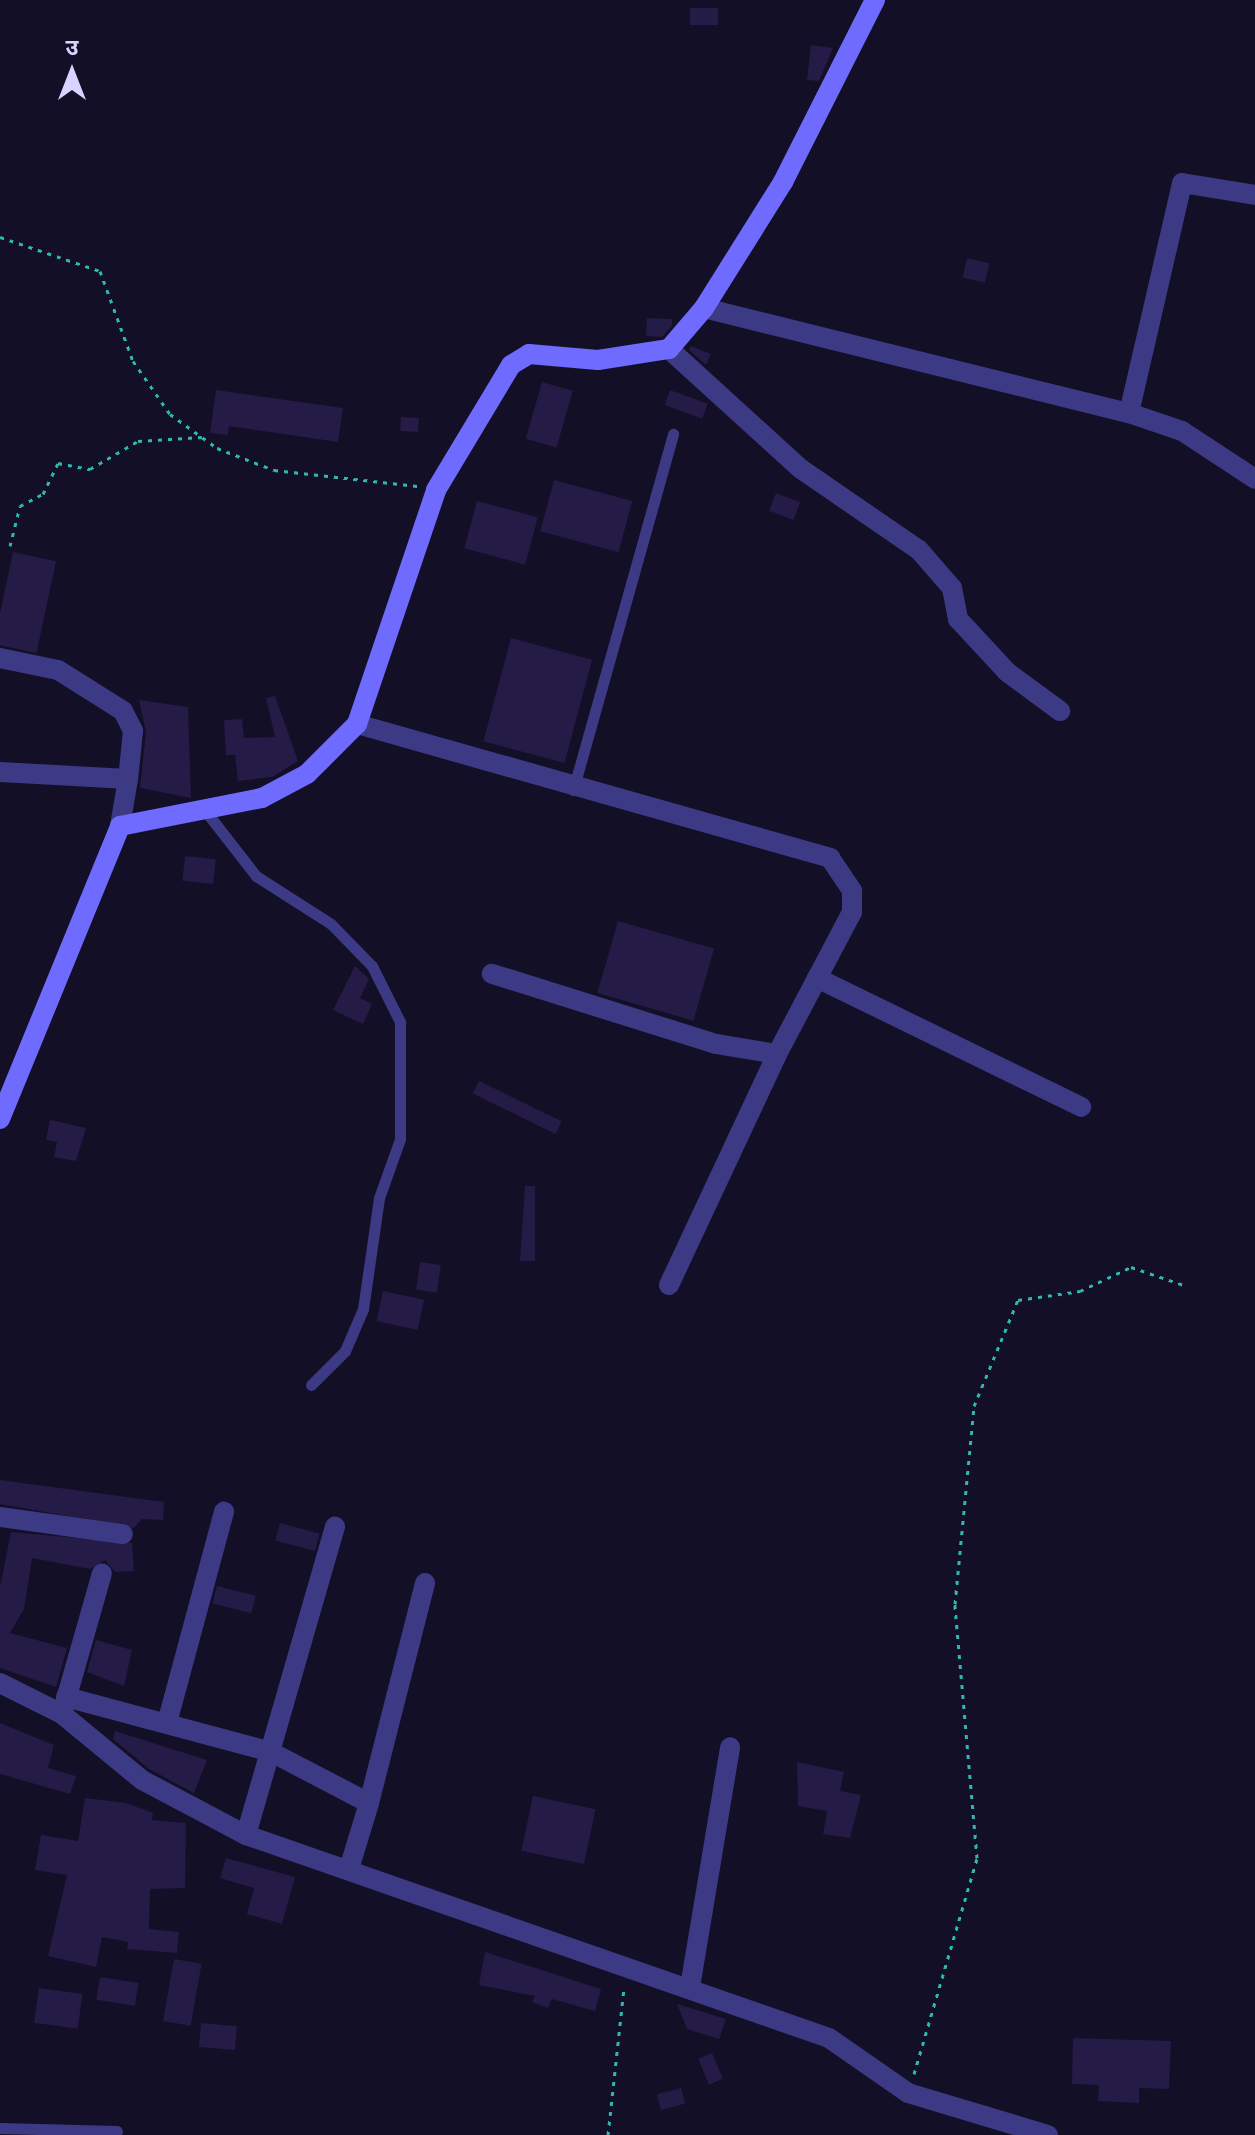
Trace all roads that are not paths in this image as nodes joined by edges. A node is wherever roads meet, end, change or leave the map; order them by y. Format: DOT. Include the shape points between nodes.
graph roads {
  1 [pos="875,0"];
  2 [pos="1255,195"];
  3 [pos="704,308"];
  4 [pos="669,349"];
  5 [pos="1129,413"];
  6 [pos="673,434"];
  7 [pos="1255,477"];
  8 [pos="0,658"];
  9 [pos="1060,711"];
  10 [pos="357,724"];
  11 [pos="0,772"];
  12 [pos="128,779"];
  13 [pos="573,791"];
  14 [pos="207,813"];
  15 [pos="120,826"];
  16 [pos="492,974"];
  17 [pos="817,978"];
  18 [pos="777,1054"];
  19 [pos="1081,1107"];
  20 [pos="0,1119"];
  21 [pos="669,1285"];
  22 [pos="311,1385"];
  23 [pos="224,1512"];
  24 [pos="0,1517"];
  25 [pos="335,1527"];
  26 [pos="123,1534"];
  27 [pos="102,1573"];
  28 [pos="425,1583"];
  29 [pos="0,1683"];
  30 [pos="64,1706"];
  31 [pos="167,1723"];
  32 [pos="730,1747"];
  33 [pos="271,1752"];
  34 [pos="369,1803"];
  35 [pos="246,1835"];
  36 [pos="349,1869"];
  37 [pos="690,1987"];
  38 [pos="0,2128"];
  39 [pos="117,2131"];
  40 [pos="1048,2135"];
  1 -- 3 [label="street" via="783,182"];
  2 -- 5 [label="street" via="1182,183"];
  3 -- 4 [label="street"];
  3 -- 5 [label="street"];
  4 -- 9 [label="street" via="801,469 919,550 952,588 958,619 1007,672"];
  4 -- 10 [label="street" via="598,360 521,356 436,490"];
  5 -- 7 [label="street" via="1182,431"];
  6 -- 13 [label="lane"];
  8 -- 12 [label="street" via="58,670 123,711 133,731"];
  10 -- 13 [label="street"];
  10 -- 14 [label="street" via="307,774 262,798"];
  11 -- 12 [label="street"];
  12 -- 15 [label="street"];
  13 -- 17 [label="street" via="830,858 846,877 852,912"];
  14 -- 15 [label="street"];
  14 -- 22 [label="lane" via="256,876 331,924 372,966 400,1022 400,1139 379,1198 363,1309 345,1351"];
  15 -- 20 [label="street"];
  16 -- 18 [label="street" via="716,1044"];
  17 -- 18 [label="street"];
  17 -- 19 [label="street"];
  18 -- 21 [label="street"];
  23 -- 31 [label="street"];
  24 -- 26 [label="street"];
  25 -- 33 [label="street"];
  27 -- 30 [label="street"];
  28 -- 34 [label="street"];
  29 -- 30 [label="street"];
  30 -- 31 [label="street"];
  30 -- 35 [label="street" via="142,1780"];
  31 -- 33 [label="street"];
  32 -- 37 [label="street"];
  33 -- 34 [label="street"];
  33 -- 35 [label="street"];
  34 -- 36 [label="street"];
  35 -- 36 [label="street"];
  36 -- 37 [label="street"];
  37 -- 40 [label="street" via="829,2038 908,2093"];
  38 -- 39 [label="lane"];
}
